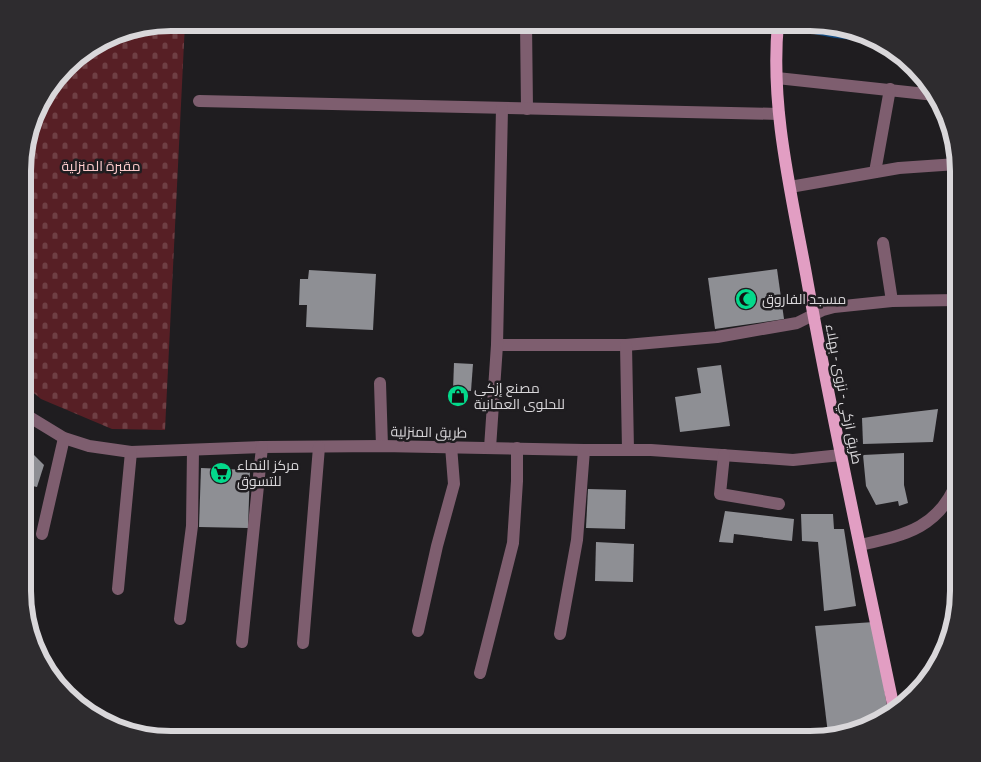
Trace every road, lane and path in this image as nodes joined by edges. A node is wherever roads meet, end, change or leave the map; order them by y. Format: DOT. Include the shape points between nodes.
graph roads {
  1 [pos="526,32"];
  2 [pos="777,32"];
  3 [pos="777,78"];
  4 [pos="890,89"];
  5 [pos="926,94"];
  6 [pos="199,101"];
  7 [pos="502,108"];
  8 [pos="527,108"];
  9 [pos="779,114"];
  10 [pos="950,164"];
  11 [pos="875,172"];
  12 [pos="790,187"];
  13 [pos="882,243"];
  14 [pos="950,300"];
  15 [pos="892,301"];
  16 [pos="813,315"];
  17 [pos="497,345"];
  18 [pos="626,345"];
  19 [pos="380,383"];
  20 [pos="32,418"];
  21 [pos="64,438"];
  22 [pos="382,446"];
  23 [pos="451,446"];
  24 [pos="262,447"];
  25 [pos="320,447"];
  26 [pos="490,448"];
  27 [pos="517,448"];
  28 [pos="193,450"];
  29 [pos="584,450"];
  30 [pos="628,450"];
  31 [pos="131,452"];
  32 [pos="724,455"];
  33 [pos="841,455"];
  34 [pos="949,497"];
  35 [pos="779,504"];
  36 [pos="42,534"];
  37 [pos="860,545"];
  38 [pos="118,589"];
  39 [pos="180,619"];
  40 [pos="418,631"];
  41 [pos="560,634"];
  42 [pos="242,642"];
  43 [pos="303,644"];
  44 [pos="480,673"];
  45 [pos="893,703"];
  1 -- 8 [label="street"];
  2 -- 3 [label="main road, طريق ازكي - نزوى - بهلاء"];
  3 -- 4 [label="street"];
  3 -- 9 [label="main road, طريق ازكي - نزوى - بهلاء"];
  4 -- 5 [label="street"];
  4 -- 11 [label="street"];
  6 -- 7 [label="street"];
  7 -- 8 [label="street"];
  7 -- 17 [label="street"];
  8 -- 9 [label="street"];
  9 -- 12 [label="main road, طريق ازكي - نزوى - بهلاء"];
  10 -- 11 [label="street"];
  11 -- 12 [label="street"];
  12 -- 16 [label="main road, طريق ازكي - نزوى - بهلاء"];
  13 -- 15 [label="street"];
  14 -- 15 [label="street"];
  15 -- 16 [label="street" via="834,307"];
  16 -- 18 [label="street" via="797,323 717,337"];
  16 -- 33 [label="main road, طريق ازكي - نزوى - بهلاء"];
  17 -- 18 [label="street"];
  17 -- 26 [label="street"];
  18 -- 30 [label="street"];
  19 -- 22 [label="street"];
  20 -- 21 [label="street, طريق المنزلية"];
  21 -- 31 [label="street, طريق المنزلية" via="89,446"];
  21 -- 36 [label="street"];
  22 -- 23 [label="street, طريق المنزلية"];
  22 -- 25 [label="street, طريق المنزلية"];
  23 -- 26 [label="street, طريق المنزلية"];
  23 -- 40 [label="street" via="454,484"];
  24 -- 25 [label="street, طريق المنزلية"];
  24 -- 28 [label="street, طريق المنزلية"];
  24 -- 42 [label="street"];
  25 -- 43 [label="street"];
  26 -- 27 [label="street, طريق المنزلية"];
  27 -- 29 [label="street, طريق المنزلية"];
  27 -- 44 [label="street" via="513,543"];
  28 -- 31 [label="street, طريق المنزلية"];
  28 -- 39 [label="street" via="192,526"];
  29 -- 30 [label="street, طريق المنزلية"];
  29 -- 41 [label="street" via="577,540"];
  30 -- 32 [label="street, طريق المنزلية"];
  31 -- 38 [label="street"];
  32 -- 33 [label="street, طريق المنزلية" via="793,460"];
  32 -- 35 [label="street" via="720,494"];
  33 -- 37 [label="main road, طريق ازكي - نزوى - بهلاء"];
  34 -- 37 [label="street" via="939,512 922,527 900,536"];
  37 -- 45 [label="main road, طريق ازكي - نزوى - بهلاء"];
}
